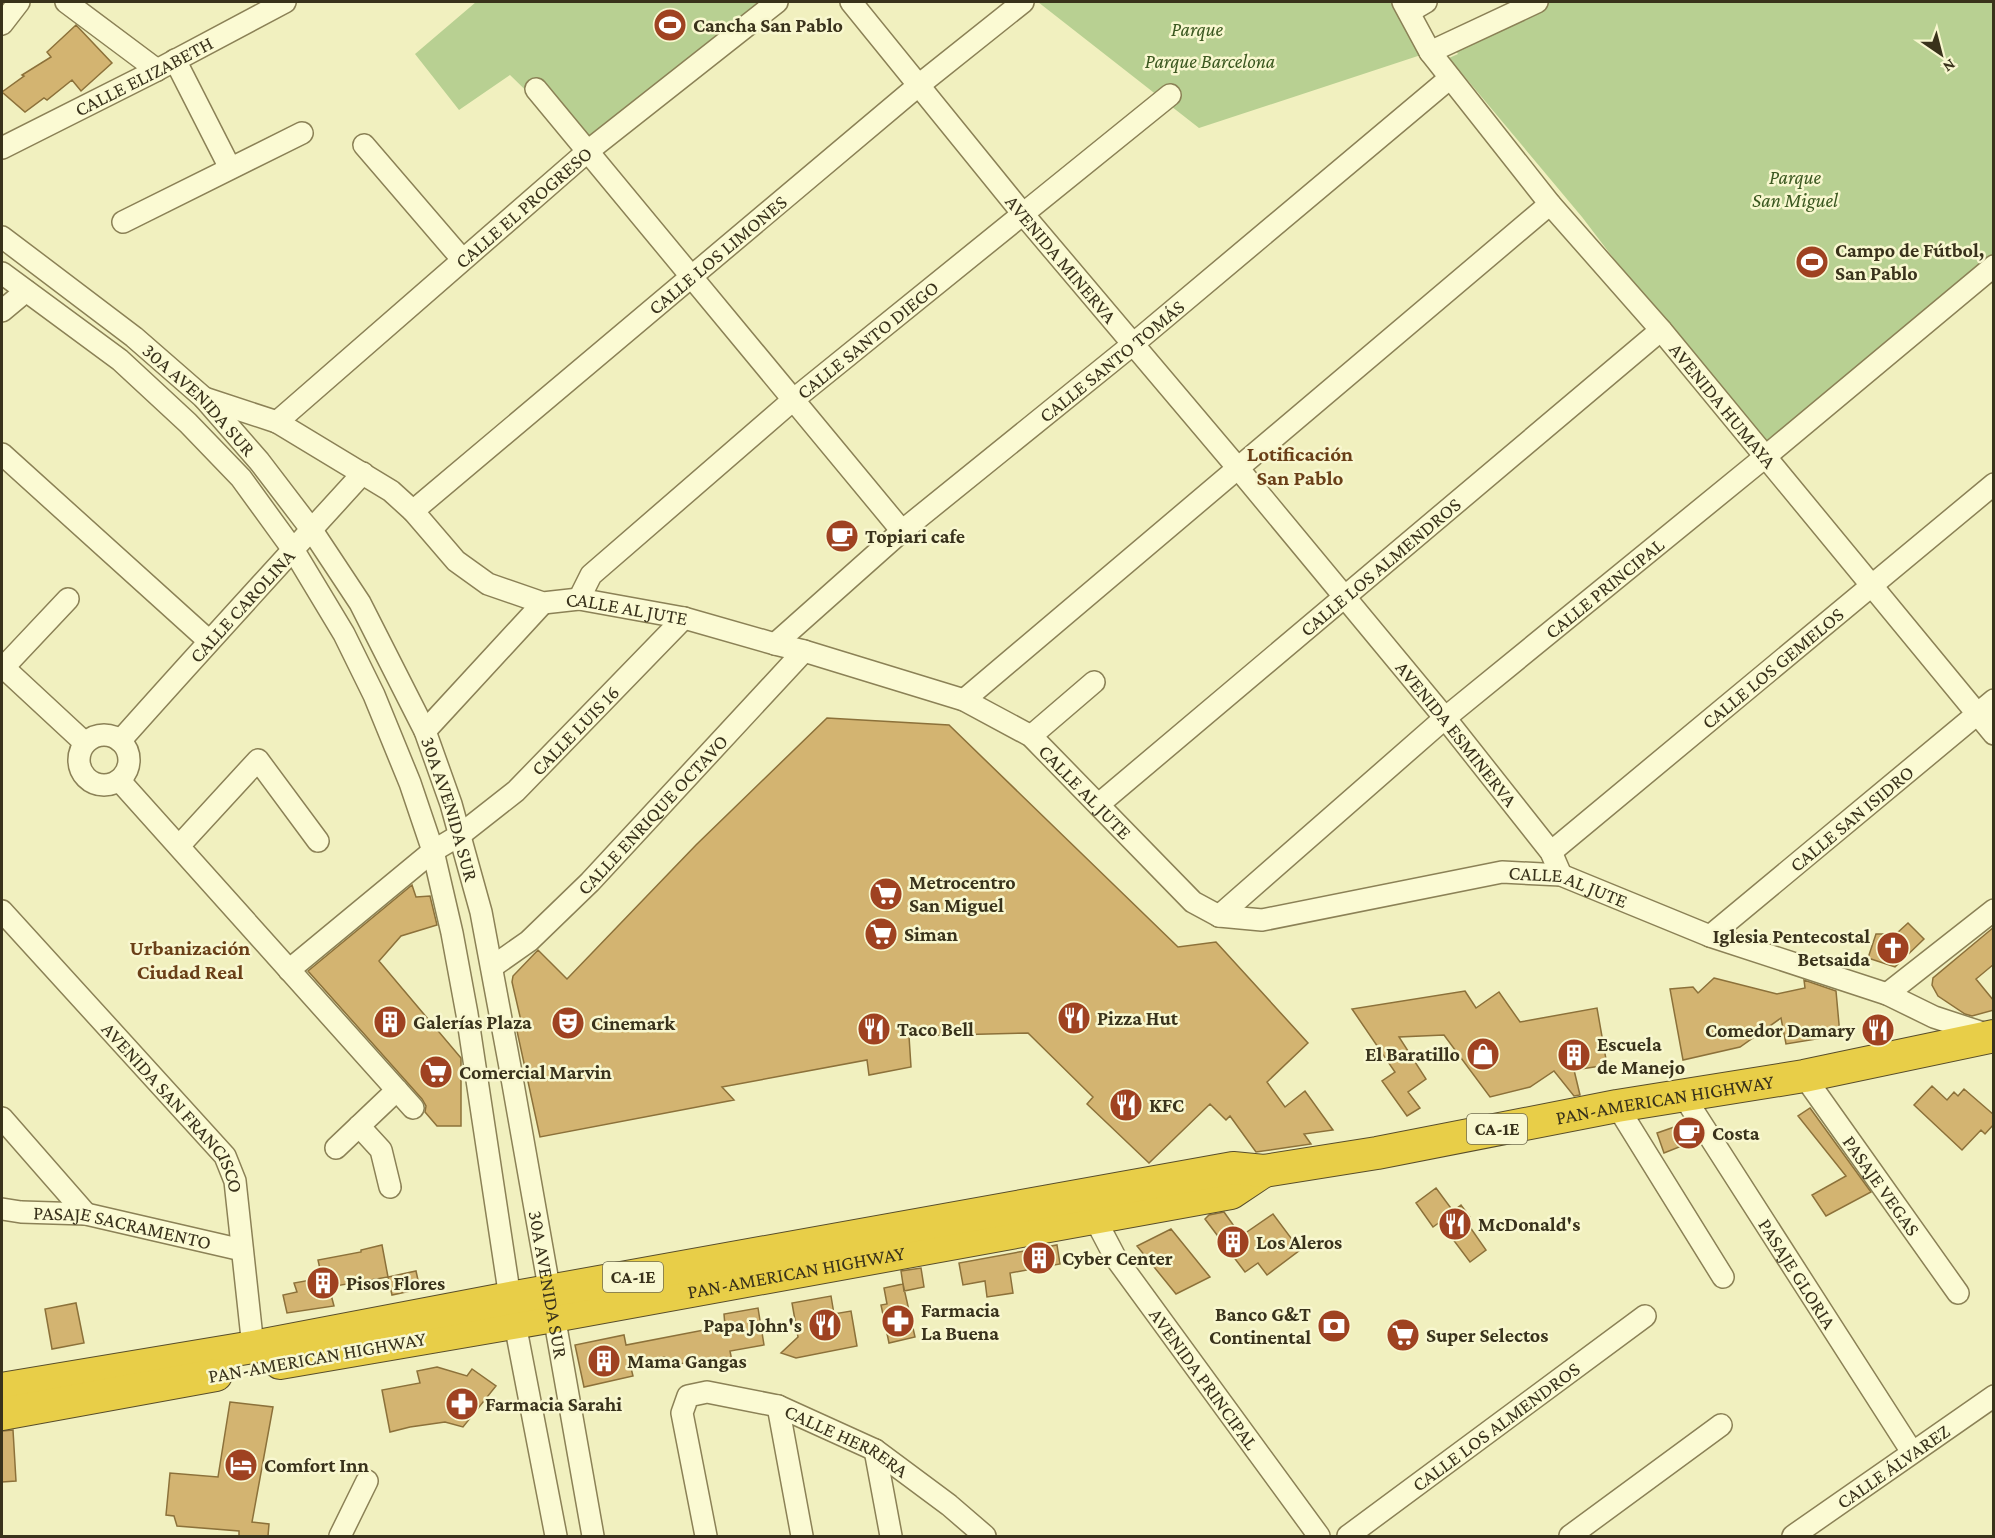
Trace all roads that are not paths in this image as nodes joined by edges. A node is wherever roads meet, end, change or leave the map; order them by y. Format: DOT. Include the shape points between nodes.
graph roads {
  1 [pos="19,2"];
  2 [pos="66,2"];
  3 [pos="285,2"];
  4 [pos="777,2"];
  5 [pos="851,2"];
  6 [pos="1023,2"];
  7 [pos="1537,2"];
  8 [pos="1412,5"];
  9 [pos="2,24"];
  10 [pos="1430,52"];
  11 [pos="166,65"];
  12 [pos="1450,78"];
  13 [pos="919,85"];
  14 [pos="536,89"];
  15 [pos="1170,95"];
  16 [pos="303,134"];
  17 [pos="364,144"];
  18 [pos="2,148"];
  19 [pos="588,151"];
  20 [pos="230,168"];
  21 [pos="1550,204"];
  22 [pos="1023,214"];
  23 [pos="123,222"];
  24 [pos="2,237"];
  25 [pos="462,259"];
  26 [pos="1994,266"];
  27 [pos="2,273"];
  28 [pos="691,277"];
  29 [pos="26,291"];
  30 [pos="2,311"];
  31 [pos="1661,330"];
  32 [pos="1132,345"];
  33 [pos="204,398"];
  34 [pos="793,400"];
  35 [pos="277,422"];
  36 [pos="2,454"];
  37 [pos="1765,457"];
  38 [pos="1237,467"];
  39 [pos="363,473"];
  40 [pos="1994,484"];
  41 [pos="413,511"];
  42 [pos="312,530"];
  43 [pos="902,531"];
  44 [pos="294,551"];
  45 [pos="1871,586"];
  46 [pos="1343,596"];
  47 [pos="68,599"];
  48 [pos="579,599"];
  49 [pos="543,603"];
  50 [pos="684,618"];
  51 [pos="209,641"];
  52 [pos="775,644"];
  53 [pos="804,651"];
  54 [pos="2,667"];
  55 [pos="1094,682"];
  56 [pos="964,700"];
  57 [pos="1994,700"];
  58 [pos="1977,714"];
  59 [pos="1445,718"];
  60 [pos="424,731"];
  61 [pos="1994,734"];
  62 [pos="1031,736"];
  63 [pos="120,741"];
  64 [pos="85,743"];
  65 [pos="119,780"];
  66 [pos="1099,804"];
  67 [pos="460,835"];
  68 [pos="318,841"];
  69 [pos="179,846"];
  70 [pos="433,851"];
  71 [pos="1551,852"];
  72 [pos="1561,875"];
  73 [pos="1994,910"];
  74 [pos="2,911"];
  75 [pos="1219,916"];
  76 [pos="1710,936"];
  77 [pos="492,967"];
  78 [pos="289,970"];
  79 [pos="1887,994"];
  80 [pos="500,1011"];
  81 [pos="467,1014"];
  82 [pos="1993,1036"];
  83 [pos="1804,1076"];
  84 [pos="512,1077"];
  85 [pos="476,1078"];
  86 [pos="397,1090"];
  87 [pos="1683,1095"];
  88 [pos="1617,1106"];
  89 [pos="413,1108"];
  90 [pos="2,1118"];
  91 [pos="359,1126"];
  92 [pos="336,1148"];
  93 [pos="1264,1171"];
  94 [pos="390,1187"];
  95 [pos="2,1209"];
  96 [pos="87,1214"];
  97 [pos="1094,1217"];
  98 [pos="242,1250"];
  99 [pos="1723,1277"];
  100 [pos="1958,1293"];
  101 [pos="551,1304"];
  102 [pos="512,1310"];
  103 [pos="1645,1316"];
  104 [pos="253,1347"];
  105 [pos="2,1389"];
  106 [pos="1994,1396"];
  107 [pos="778,1406"];
  108 [pos="2,1414"];
  109 [pos="1721,1425"];
  110 [pos="875,1450"];
  111 [pos="1912,1452"];
  112 [pos="367,1481"];
  113 [pos="1579,1534"];
  114 [pos="340,1536"];
  115 [pos="556,1536"];
  116 [pos="593,1536"];
  117 [pos="706,1536"];
  118 [pos="802,1536"];
  119 [pos="891,1536"];
  120 [pos="985,1536"];
  121 [pos="1320,1536"];
  122 [pos="1348,1536"];
  123 [pos="1793,1536"];
  1 -- 9 [label="street"];
  2 -- 11 [label="street"];
  3 -- 11 [label="street, CALLE ELIZABETH"];
  4 -- 19 [label="street, CALLE EL PROGRESO"];
  5 -- 13 [label="street, AVENIDA MINERVA"];
  6 -- 13 [label="street, CALLE LOS LIMONES"];
  7 -- 10 [label="street"];
  8 -- 10 [label="street, AVENIDA HUMAYA"];
  10 -- 12 [label="street, AVENIDA HUMAYA"];
  11 -- 18 [label="street, CALLE ELIZABETH"];
  11 -- 20 [label="street"];
  12 -- 21 [label="street, AVENIDA HUMAYA"];
  12 -- 32 [label="street, CALLE SANTO TOMÁS"];
  13 -- 22 [label="street, AVENIDA MINERVA"];
  13 -- 28 [label="street, CALLE LOS LIMONES"];
  14 -- 19 [label="street"];
  15 -- 22 [label="street, CALLE SANTO DIEGO"];
  16 -- 20 [label="street"];
  17 -- 25 [label="street"];
  19 -- 25 [label="street, CALLE EL PROGRESO"];
  19 -- 28 [label="street"];
  20 -- 23 [label="street"];
  21 -- 31 [label="street, AVENIDA HUMAYA"];
  21 -- 38 [label="street"];
  22 -- 32 [label="street, AVENIDA MINERVA"];
  22 -- 34 [label="street, CALLE SANTO DIEGO"];
  24 -- 33 [label="street, 30A AVENIDA SUR" via="134,337"];
  25 -- 35 [label="street, CALLE EL PROGRESO"];
  26 -- 37 [label="street, CALLE PRINCIPAL"];
  27 -- 29 [label="street, 30A AVENIDA SUR"];
  28 -- 34 [label="street"];
  28 -- 41 [label="street, CALLE LOS LIMONES"];
  29 -- 30 [label="street"];
  29 -- 44 [label="street, 30A AVENIDA SUR" via="120,360 188,423 241,478"];
  31 -- 37 [label="street, AVENIDA HUMAYA"];
  31 -- 46 [label="street, CALLE LOS ALMENDROS"];
  32 -- 38 [label="street, AVENIDA MINERVA"];
  32 -- 43 [label="street, CALLE SANTO TOMÁS"];
  33 -- 35 [label="street, CALLE AL JUTE"];
  33 -- 42 [label="street, 30A AVENIDA SUR"];
  34 -- 43 [label="street"];
  34 -- 48 [label="street, CALLE SANTO DIEGO" via="591,575"];
  35 -- 39 [label="street, CALLE AL JUTE"];
  36 -- 51 [label="street"];
  37 -- 45 [label="street, AVENIDA HUMAYA"];
  37 -- 59 [label="street, CALLE PRINCIPAL"];
  38 -- 46 [label="street, AVENIDA MINERVA"];
  38 -- 56 [label="street"];
  39 -- 41 [label="street, CALLE AL JUTE"];
  39 -- 42 [label="street, CALLE CAROLINA"];
  40 -- 45 [label="street, CALLE LOS GEMELOS"];
  41 -- 49 [label="street, CALLE AL JUTE" via="456,561 488,584"];
  42 -- 44 [label="street, CALLE CAROLINA"];
  42 -- 60 [label="street, 30A AVENIDA SUR" via="360,603"];
  43 -- 52 [label="street, CALLE SANTO TOMÁS"];
  44 -- 51 [label="street, CALLE CAROLINA"];
  44 -- 70 [label="street, 30A AVENIDA SUR" via="344,634 374,695"];
  45 -- 58 [label="street, AVENIDA HUMAYA"];
  45 -- 71 [label="street, CALLE LOS GEMELOS"];
  46 -- 59 [label="street, AVENIDA ESMINERVA"];
  46 -- 66 [label="street, CALLE LOS ALMENDROS"];
  47 -- 54 [label="street"];
  48 -- 49 [label="street, CALLE AL JUTE"];
  48 -- 50 [label="street, CALLE AL JUTE"];
  49 -- 60 [label="street"];
  50 -- 52 [label="street, CALLE AL JUTE"];
  50 -- 67 [label="street, CALLE LUIS 16" via="516,791"];
  51 -- 63 [label="street, CALLE CAROLINA"];
  52 -- 53 [label="street, CALLE AL JUTE"];
  53 -- 56 [label="street, CALLE AL JUTE"];
  53 -- 77 [label="street, CALLE ENRIQUE OCTAVO" via="590,882 529,941"];
  54 -- 64 [label="street"];
  55 -- 62 [label="street"];
  56 -- 62 [label="street, CALLE AL JUTE"];
  57 -- 58 [label="street, CALLE SAN ISIDRO"];
  58 -- 61 [label="street, AVENIDA HUMAYA"];
  58 -- 76 [label="street, CALLE SAN ISIDRO"];
  59 -- 71 [label="street, AVENIDA ESMINERVA"];
  59 -- 75 [label="street, CALLE PRINCIPAL"];
  60 -- 67 [label="street, 30A AVENIDA SUR"];
  62 -- 66 [label="street, CALLE AL JUTE"];
  63 -- 64 [label="street" via="102,735"];
  63 -- 65 [label="street" via="129,756 129,765"];
  64 -- 65 [label="street" via="78,761 85,778 102,785"];
  65 -- 69 [label="street"];
  66 -- 75 [label="street, CALLE AL JUTE" via="1193,902"];
  67 -- 70 [label="street, CALLE LUIS 16"];
  67 -- 77 [label="street, 30A AVENIDA SUR"];
  68 -- 69 [label="street" via="258,760"];
  69 -- 78 [label="street"];
  70 -- 78 [label="street, CALLE LUIS 16"];
  70 -- 81 [label="street, 30A AVENIDA SUR"];
  71 -- 72 [label="street, AVENIDA ESMINERVA"];
  72 -- 75 [label="street, CALLE AL JUTE" via="1502,872 1262,920"];
  72 -- 76 [label="street, CALLE AL JUTE"];
  73 -- 79 [label="street"];
  74 -- 98 [label="street, AVENIDA SAN FRANCISCO" via="225,1156 235,1181"];
  76 -- 79 [label="street, CALLE AL JUTE"];
  77 -- 80 [label="street, 30A AVENIDA SUR"];
  78 -- 86 [label="street"];
  79 -- 82 [label="street, CALLE AL JUTE" via="1935,1017"];
  80 -- 81 [label="street" via="497,1024 485,1033 476,1028"];
  80 -- 84 [label="street, 30A AVENIDA SUR"];
  81 -- 85 [label="street, 30A AVENIDA SUR"];
  82 -- 83 [label="highway, PAN-AMERICAN HIGHWAY / CA-1E"];
  83 -- 87 [label="highway, PAN-AMERICAN HIGHWAY / CA-1E"];
  83 -- 100 [label="street, PASAJE VEGAS"];
  84 -- 85 [label="street" via="493,1045 485,1048"];
  84 -- 101 [label="street, 30A AVENIDA SUR"];
  85 -- 102 [label="street, 30A AVENIDA SUR"];
  86 -- 89 [label="street"];
  86 -- 91 [label="street"];
  87 -- 88 [label="highway, PAN-AMERICAN HIGHWAY / CA-1E"];
  87 -- 111 [label="street, PASAJE GLORIA"];
  88 -- 93 [label="highway, PAN-AMERICAN HIGHWAY / CA-1E"];
  88 -- 99 [label="street"];
  90 -- 96 [label="street"];
  91 -- 92 [label="street"];
  91 -- 94 [label="street" via="381,1150"];
  93 -- 97 [label="highway, PAN-AMERICAN HIGHWAY / CA-1E" via="1232,1193"];
  93 -- 101 [label="highway, PAN-AMERICAN HIGHWAY / CA-1E" via="1233,1168"];
  95 -- 96 [label="street, PASAJE SACRAMENTO"];
  96 -- 98 [label="street, PASAJE SACRAMENTO"];
  97 -- 101 [label="highway, PAN-AMERICAN HIGHWAY / CA-1E"];
  97 -- 121 [label="street, AVENIDA PRINCIPAL" via="1115,1257"];
  98 -- 104 [label="street, AVENIDA SAN FRANCISCO"];
  101 -- 102 [label="highway, PAN-AMERICAN HIGHWAY / CA-1E"];
  101 -- 116 [label="street, 30A AVENIDA SUR"];
  102 -- 104 [label="highway, PAN-AMERICAN HIGHWAY / CA-1E"];
  102 -- 108 [label="highway, PAN-AMERICAN HIGHWAY / CA-1E"];
  102 -- 115 [label="street, 30A AVENIDA SUR"];
  103 -- 122 [label="street, CALLE LOS ALMENDROS"];
  104 -- 105 [label="highway, PAN-AMERICAN HIGHWAY / CA-1E"];
  106 -- 111 [label="street, CALLE ÁLVAREZ"];
  107 -- 110 [label="street, CALLE HERRERA"];
  107 -- 117 [label="street, CALLE HERRERA" via="707,1392 688,1396 682,1413"];
  107 -- 118 [label="street"];
  109 -- 113 [label="street"];
  110 -- 119 [label="street"];
  110 -- 120 [label="street, CALLE HERRERA"];
  111 -- 123 [label="street, CALLE ÁLVAREZ"];
  112 -- 114 [label="street"];
}
